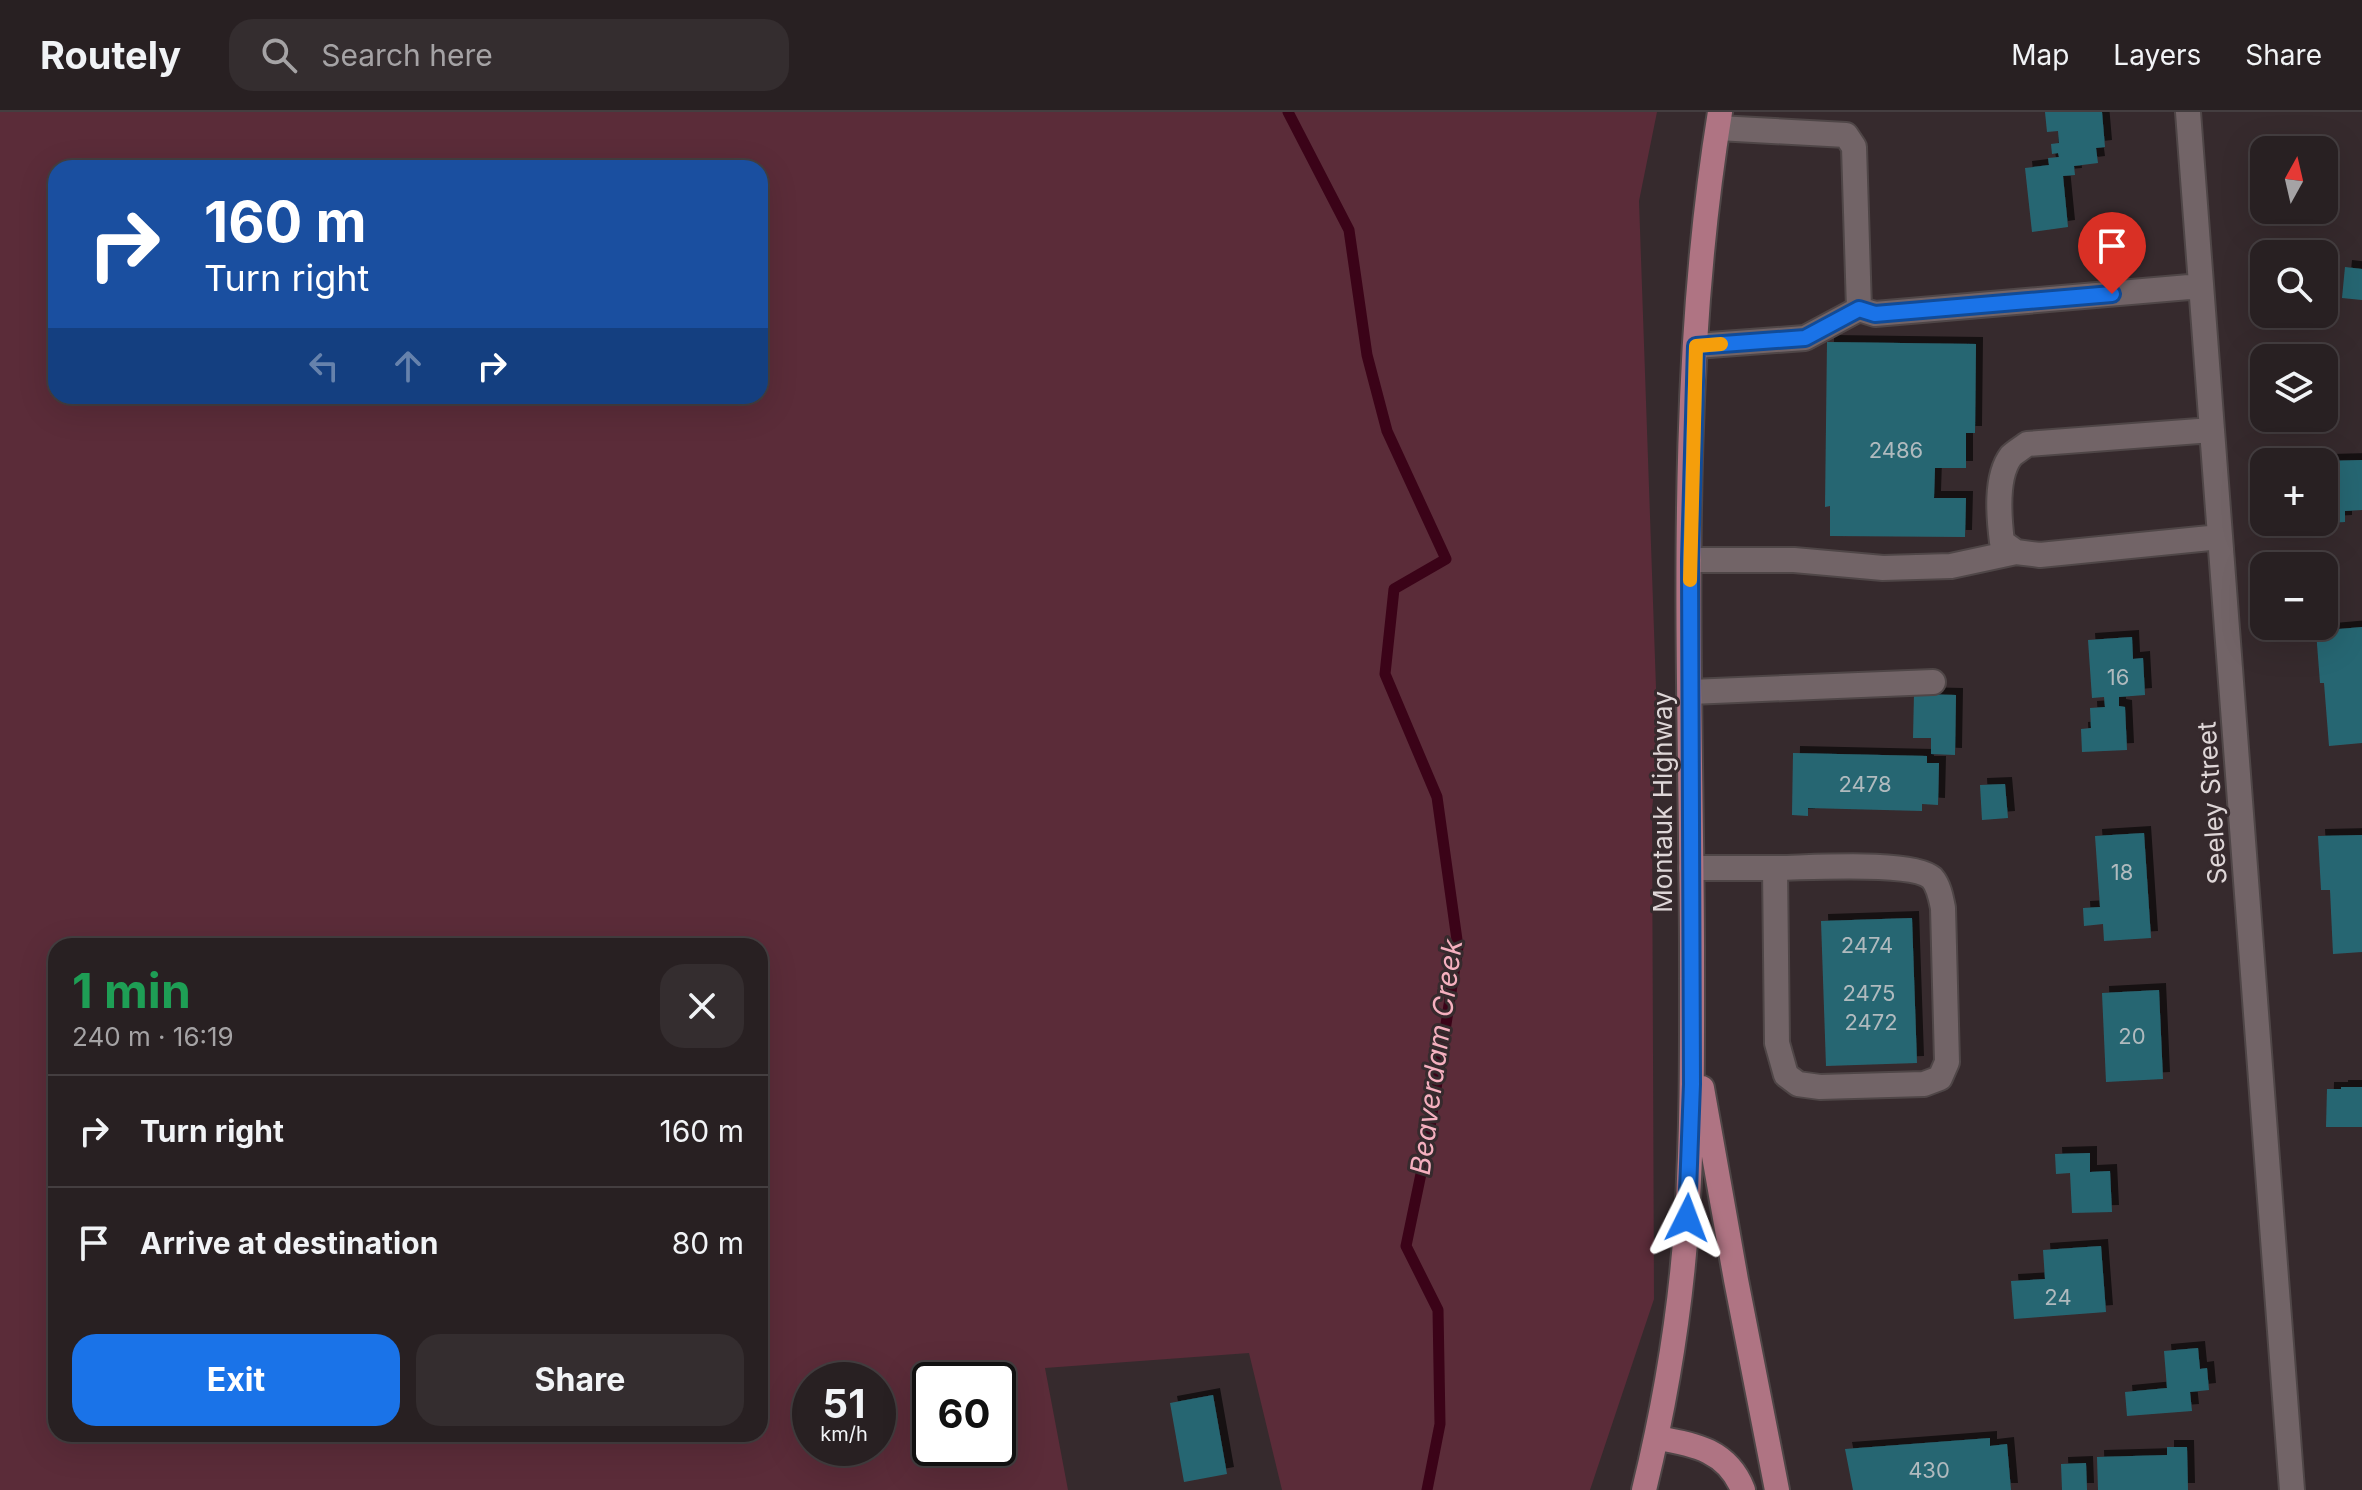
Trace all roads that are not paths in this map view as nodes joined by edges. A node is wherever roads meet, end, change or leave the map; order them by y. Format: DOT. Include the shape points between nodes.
graph roads {
  1 [pos="2188,112"];
  2 [pos="1719,120"];
  3 [pos="2201,286"];
  4 [pos="1859,309"];
  5 [pos="1696,346"];
  6 [pos="2212,430"];
  7 [pos="2220,537"];
  8 [pos="2016,552"];
  9 [pos="1690,560"];
  10 [pos="1933,682"];
  11 [pos="1690,692"];
  12 [pos="1691,868"];
  13 [pos="1775,868"];
  14 [pos="1692,1027"];
  15 [pos="1657,1438"];
  16 [pos="1644,1490"];
  17 [pos="1743,1490"];
  18 [pos="1777,1490"];
  19 [pos="2292,1490"];
  1 -- 3 [label="street, Seeley Street"];
  2 -- 4 [label="street" via="1846,135 1854,147"];
  2 -- 5 [label="main road, Montauk Highway"];
  3 -- 4 [label="street" via="1875,314"];
  3 -- 6 [label="street, Seeley Street"];
  4 -- 5 [label="street" via="1805,338"];
  5 -- 9 [label="main road, Montauk Highway"];
  6 -- 7 [label="street, Seeley Street"];
  6 -- 8 [label="street" via="2027,444 2009,458 1999,498 2002,542"];
  7 -- 8 [label="street" via="2040,555"];
  7 -- 19 [label="street, Seeley Street"];
  8 -- 9 [label="street" via="1951,566 1883,568 1794,560"];
  9 -- 11 [label="main road, Montauk Highway"];
  10 -- 11 [label="street"];
  11 -- 12 [label="main road, Montauk Highway"];
  12 -- 13 [label="street"];
  12 -- 14 [label="main road, Montauk Highway"];
  13 -- 13 [label="street" via="1777,1043 1786,1075 1798,1084 1820,1087 1924,1084 1940,1078 1947,1062 1943,908 1931,878 1894,867"];
  14 -- 15 [label="main road, Montauk Highway" via="1687,1218"];
  14 -- 18 [label="main road"];
  15 -- 16 [label="main road, Montauk Highway"];
  15 -- 17 [label="main road" via="1711,1451 1731,1468"];
}
